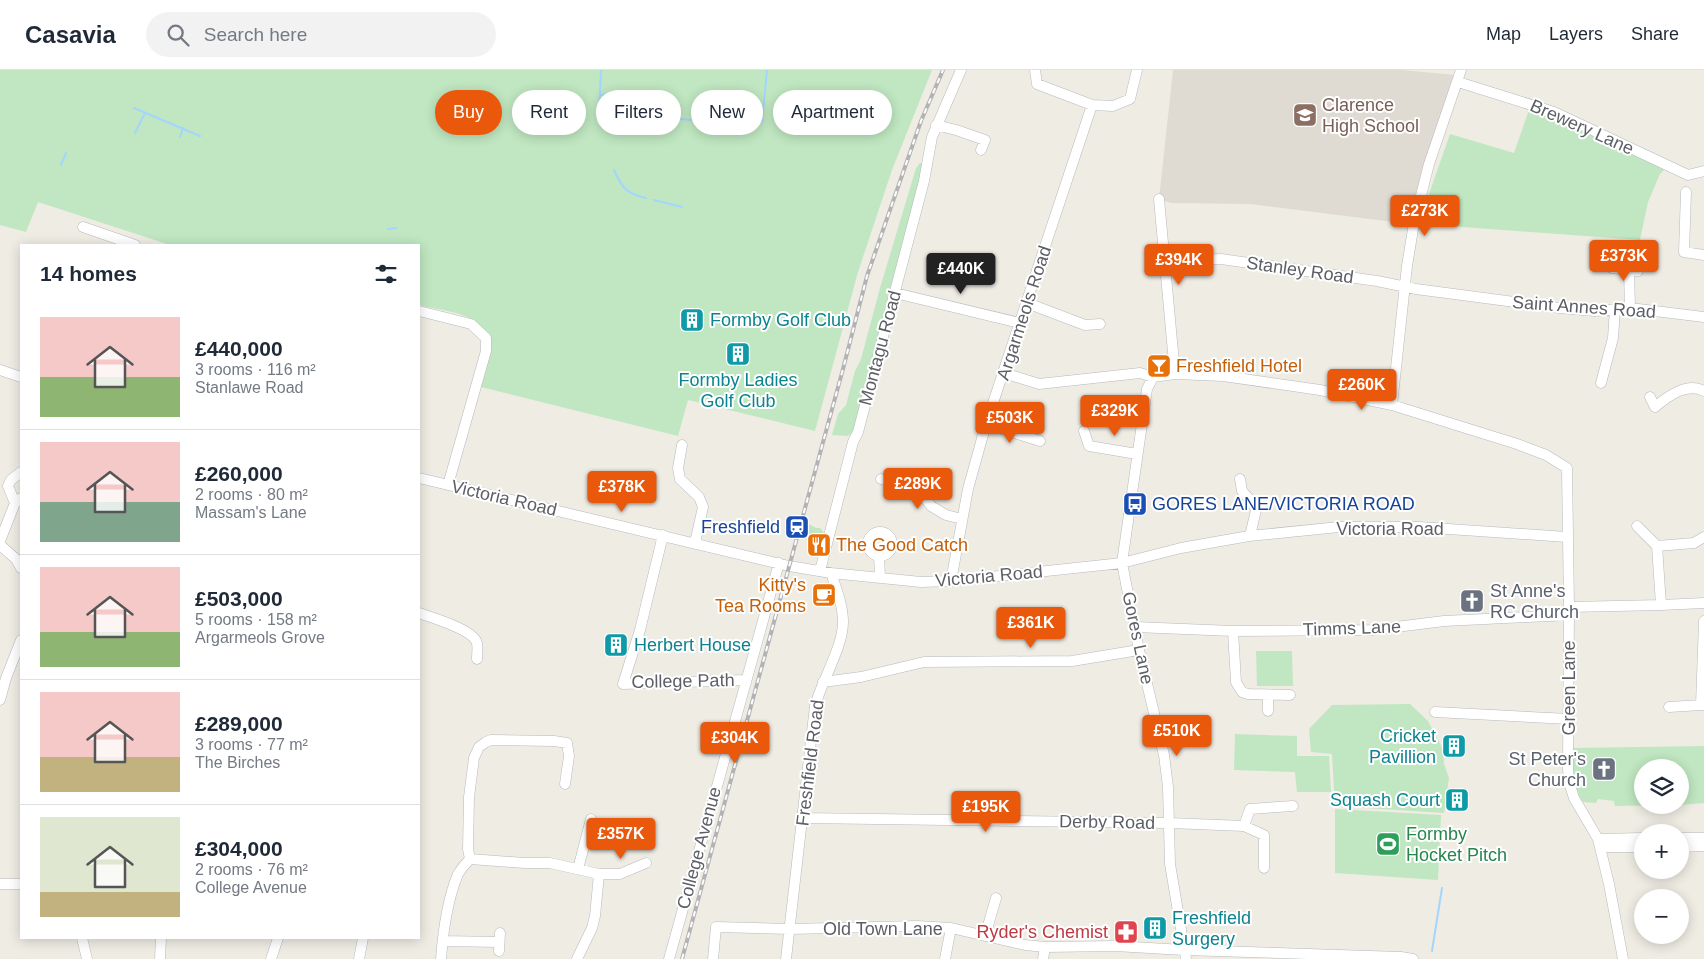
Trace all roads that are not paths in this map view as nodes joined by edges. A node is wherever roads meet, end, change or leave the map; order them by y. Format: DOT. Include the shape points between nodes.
graph roads {
  1 [pos="961,70"];
  2 [pos="1036,70"];
  3 [pos="1137,70"];
  4 [pos="1461,70"];
  5 [pos="1458,82"];
  6 [pos="1092,105"];
  7 [pos="936,126"];
  8 [pos="981,150"];
  9 [pos="1704,171"];
  10 [pos="1686,192"];
  11 [pos="1159,199"];
  12 [pos="83,227"];
  13 [pos="132,244"];
  14 [pos="1704,254"];
  15 [pos="1164,262"];
  16 [pos="1612,268"];
  17 [pos="1404,286"];
  18 [pos="895,293"];
  19 [pos="1027,303"];
  20 [pos="1630,308"];
  21 [pos="1615,309"];
  22 [pos="420,311"];
  23 [pos="1704,317"];
  24 [pos="1020,323"];
  25 [pos="1100,324"];
  26 [pos="0,370"];
  27 [pos="1004,373"];
  28 [pos="1176,374"];
  29 [pos="20,377"];
  30 [pos="1153,377"];
  31 [pos="1601,382"];
  32 [pos="1704,391"];
  33 [pos="1650,396"];
  34 [pos="1392,405"];
  35 [pos="986,424"];
  36 [pos="1084,431"];
  37 [pos="1040,441"];
  38 [pos="682,445"];
  39 [pos="1137,454"];
  40 [pos="20,473"];
  41 [pos="420,478"];
  42 [pos="881,479"];
  43 [pos="1240,479"];
  44 [pos="448,485"];
  45 [pos="18,500"];
  46 [pos="962,519"];
  47 [pos="1637,526"];
  48 [pos="663,535"];
  49 [pos="1250,536"];
  50 [pos="1567,537"];
  51 [pos="1704,538"];
  52 [pos="0,541"];
  53 [pos="695,543"];
  54 [pos="0,545"];
  55 [pos="1657,546"];
  56 [pos="880,556"];
  57 [pos="1122,562"];
  58 [pos="779,564"];
  59 [pos="20,566"];
  60 [pos="820,571"];
  61 [pos="831,573"];
  62 [pos="880,578"];
  63 [pos="951,581"];
  64 [pos="1704,603"];
  65 [pos="1661,605"];
  66 [pos="1569,611"];
  67 [pos="420,613"];
  68 [pos="1704,621"];
  69 [pos="1135,627"];
  70 [pos="1233,632"];
  71 [pos="20,643"];
  72 [pos="1139,650"];
  73 [pos="477,659"];
  74 [pos="745,680"];
  75 [pos="823,682"];
  76 [pos="1290,694"];
  77 [pos="1268,695"];
  78 [pos="0,700"];
  79 [pos="1702,705"];
  80 [pos="1669,707"];
  81 [pos="1268,712"];
  82 [pos="1435,712"];
  83 [pos="1569,719"];
  84 [pos="565,784"];
  85 [pos="1293,806"];
  86 [pos="803,818"];
  87 [pos="591,819"];
  88 [pos="1170,823"];
  89 [pos="1244,826"];
  90 [pos="1689,838"];
  91 [pos="1704,838"];
  92 [pos="1634,839"];
  93 [pos="1599,843"];
  94 [pos="1634,846"];
  95 [pos="1704,846"];
  96 [pos="1689,847"];
  97 [pos="470,858"];
  98 [pos="646,864"];
  99 [pos="578,868"];
  100 [pos="1264,868"];
  101 [pos="599,874"];
  102 [pos="0,884"];
  103 [pos="20,884"];
  104 [pos="996,898"];
  105 [pos="951,928"];
  106 [pos="790,929"];
  107 [pos="985,936"];
  108 [pos="82,939"];
  109 [pos="161,939"];
  110 [pos="278,939"];
  111 [pos="363,939"];
  112 [pos="443,941"];
  113 [pos="499,942"];
  114 [pos="1045,947"];
  115 [pos="1185,954"];
  116 [pos="87,959"];
  117 [pos="160,959"];
  118 [pos="271,959"];
  119 [pos="359,959"];
  120 [pos="441,959"];
  121 [pos="577,959"];
  122 [pos="668,959"];
  123 [pos="713,959"];
  124 [pos="786,959"];
  125 [pos="945,959"];
  126 [pos="1043,959"];
  127 [pos="1413,959"];
  128 [pos="1623,959"];
  1 -- 7 [label="street, Montagu Road"];
  2 -- 6 [label="street" via="1038,84"];
  3 -- 6 [label="street" via="1130,99 1113,106"];
  4 -- 5 [label="street"];
  5 -- 9 [label="street, Brewery Lane" via="1554,112 1688,175"];
  5 -- 17 [label="street" via="1429,164 1414,223"];
  6 -- 19 [label="street, Argarmeols Road"];
  7 -- 8 [label="street" via="988,136"];
  7 -- 18 [label="street, Montagu Road"];
  10 -- 14 [label="street" via="1684,252"];
  11 -- 15 [label="street"];
  12 -- 13 [label="street"];
  15 -- 17 [label="street, Stanley Road" via="1221,259"];
  15 -- 28 [label="street"];
  16 -- 20 [label="street" via="1633,271"];
  17 -- 21 [label="street, Saint Annes Road" via="1560,308"];
  17 -- 34 [label="street"];
  18 -- 24 [label="street"];
  18 -- 60 [label="street, Montagu Road"];
  19 -- 24 [label="street, Argarmeols Road"];
  19 -- 25 [label="street" via="1085,325"];
  20 -- 21 [label="street, Saint Annes Road"];
  20 -- 23 [label="street, Saint Annes Road"];
  21 -- 31 [label="street" via="1613,338"];
  22 -- 44 [label="street" via="471,324 486,338 486,351"];
  24 -- 27 [label="street, Argarmeols Road"];
  26 -- 29 [label="street"];
  27 -- 30 [label="street" via="1039,384 1140,373"];
  27 -- 35 [label="street, Argarmeols Road"];
  28 -- 30 [label="street"];
  28 -- 34 [label="street" via="1223,376 1320,390"];
  30 -- 39 [label="street, Gores Lane" via="1147,389"];
  32 -- 33 [label="street" via="1685,388 1655,406"];
  34 -- 50 [label="street, Green Lane" via="1517,444 1546,455 1567,468"];
  35 -- 37 [label="street"];
  35 -- 46 [label="street, Argarmeols Road"];
  36 -- 39 [label="street" via="1089,446"];
  38 -- 53 [label="street" via="678,468 680,479 700,497 703,507"];
  39 -- 57 [label="street, Gores Lane"];
  40 -- 45 [label="street" via="8,486"];
  41 -- 44 [label="street, Victoria Road"];
  42 -- 46 [label="street" via="918,489 931,506"];
  43 -- 49 [label="street" via="1242,491 1256,510"];
  44 -- 48 [label="street, Victoria Road"];
  45 -- 52 [label="street"];
  46 -- 63 [label="street, Argarmeols Road"];
  47 -- 55 [label="street"];
  48 -- 53 [label="street, Victoria Road"];
  48 -- 74 [label="street, College Path" via="623,684"];
  49 -- 50 [label="street, Victoria Road" via="1339,527 1410,527"];
  49 -- 57 [label="street, Victoria Road"];
  50 -- 66 [label="street, Green Lane"];
  51 -- 55 [label="street" via="1694,543"];
  53 -- 58 [label="street, Victoria Road"];
  54 -- 59 [label="street"];
  55 -- 65 [label="street"];
  56 -- 62 [label="street"];
  57 -- 63 [label="street, Victoria Road"];
  57 -- 69 [label="street, Gores Lane"];
  58 -- 60 [label="street, Victoria Road"];
  58 -- 74 [label="street, College Avenue"];
  60 -- 61 [label="street, Victoria Road"];
  61 -- 62 [label="street, Victoria Road"];
  61 -- 75 [label="street, Freshfield Road" via="843,621"];
  62 -- 63 [label="street, Victoria Road"];
  64 -- 65 [label="street, Timms Lane"];
  65 -- 66 [label="street, Timms Lane"];
  66 -- 70 [label="street, Timms Lane" via="1372,630"];
  66 -- 83 [label="street, Green Lane"];
  67 -- 73 [label="street" via="473,636 477,644"];
  68 -- 79 [label="street"];
  69 -- 70 [label="street, Timms Lane"];
  69 -- 72 [label="street, Gores Lane"];
  70 -- 77 [label="street" via="1238,688 1248,694"];
  71 -- 78 [label="street"];
  72 -- 75 [label="street" via="1072,661 924,662"];
  72 -- 88 [label="street, Gores Lane" via="1164,755"];
  74 -- 122 [label="street, College Avenue"];
  75 -- 86 [label="street, Freshfield Road" via="815,706"];
  76 -- 77 [label="street"];
  77 -- 81 [label="street"];
  79 -- 80 [label="street"];
  82 -- 83 [label="street"];
  83 -- 93 [label="street, Green Lane" via="1569,782 1574,798"];
  84 -- 97 [label="street" via="569,756 567,744 503,740 482,744 475,752 469,789"];
  85 -- 89 [label="street" via="1250,809"];
  86 -- 88 [label="street, Derby Road"];
  86 -- 106 [label="street, Freshfield Road"];
  87 -- 99 [label="street"];
  88 -- 89 [label="street, Derby Road"];
  88 -- 115 [label="street, Gores Lane" via="1170,864"];
  89 -- 100 [label="street" via="1264,835"];
  90 -- 91 [label="street"];
  92 -- 93 [label="street"];
  93 -- 94 [label="street"];
  93 -- 128 [label="street, Green Lane"];
  95 -- 96 [label="street"];
  97 -- 99 [label="street"];
  97 -- 112 [label="street" via="458,874"];
  98 -- 101 [label="street" via="620,874"];
  99 -- 101 [label="street"];
  101 -- 121 [label="street" via="593,922"];
  102 -- 103 [label="street"];
  104 -- 107 [label="street"];
  105 -- 106 [label="street, Old Town Lane"];
  105 -- 107 [label="street, Old Town Lane"];
  105 -- 125 [label="street"];
  106 -- 123 [label="street, Old Town Lane" via="716,927"];
  106 -- 124 [label="street, Freshfield Road"];
  107 -- 114 [label="street, Old Town Lane" via="1025,946"];
  108 -- 116 [label="street"];
  109 -- 117 [label="street"];
  110 -- 118 [label="street"];
  111 -- 119 [label="street"];
  112 -- 113 [label="street"];
  112 -- 120 [label="street"];
  114 -- 115 [label="street, Old Town Lane" via="1115,946"];
  114 -- 126 [label="street"];
  115 -- 127 [label="street, Old Town Lane"];
}
